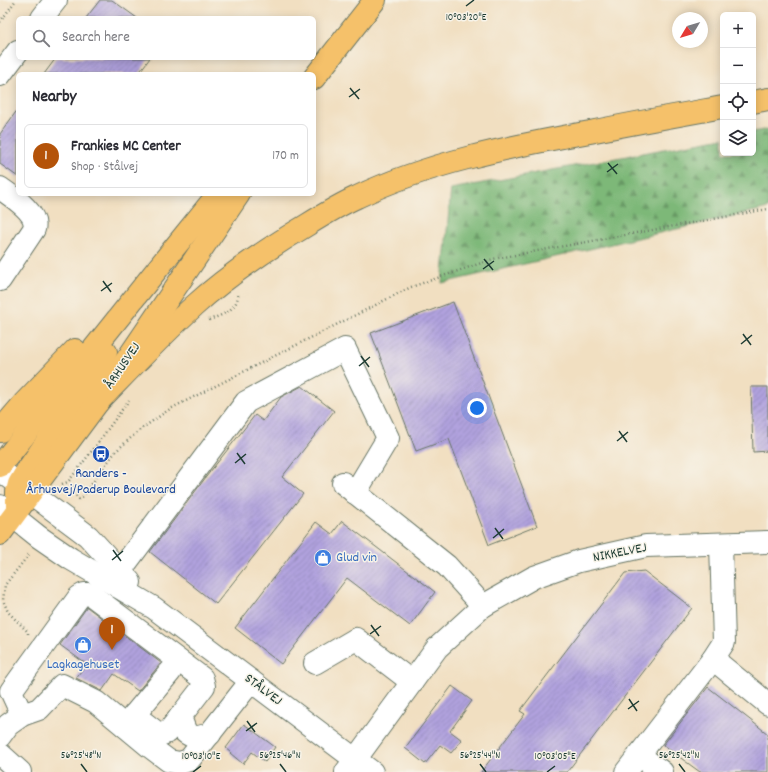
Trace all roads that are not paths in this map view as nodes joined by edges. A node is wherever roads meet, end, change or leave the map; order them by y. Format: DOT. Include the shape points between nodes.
graph roads {
  1 [pos="56,0"];
  2 [pos="375,0"];
  3 [pos="44,16"];
  4 [pos="11,50"];
  5 [pos="329,60"];
  6 [pos="0,75"];
  7 [pos="316,76"];
  8 [pos="316,79"];
  9 [pos="768,99"];
  10 [pos="756,101"];
  11 [pos="720,108"];
  12 [pos="8,193"];
  13 [pos="216,196"];
  14 [pos="238,196"];
  15 [pos="171,252"];
  16 [pos="0,280"];
  17 [pos="98,402"];
  18 [pos="0,431"];
  19 [pos="0,466"];
  20 [pos="0,470"];
  21 [pos="25,489"];
  22 [pos="14,515"];
  23 [pos="0,534"];
  24 [pos="768,542"];
  25 [pos="721,544"];
  26 [pos="120,571"];
  27 [pos="483,606"];
  28 [pos="154,608"];
  29 [pos="712,659"];
  30 [pos="315,663"];
  31 [pos="170,672"];
  32 [pos="251,681"];
  33 [pos="412,682"];
  34 [pos="768,704"];
  35 [pos="22,715"];
  36 [pos="180,717"];
  37 [pos="129,720"];
  38 [pos="210,734"];
  39 [pos="0,736"];
  40 [pos="633,764"];
  41 [pos="358,768"];
  42 [pos="662,772"];
  1 -- 3 [label="street"];
  2 -- 5 [label="main road"];
  4 -- 6 [label="street"];
  5 -- 7 [label="main road"];
  5 -- 8 [label="main road"];
  9 -- 10 [label="main road"];
  11 -- 17 [label="main road" via="506,148 458,160 357,197 295,232 230,276 159,339"];
  12 -- 16 [label="street" via="34,218 35,227"];
  13 -- 15 [label="main road"];
  14 -- 17 [label="main road, ÅRHUSVEJ"];
  15 -- 18 [label="main road"];
  15 -- 19 [label="main road"];
  15 -- 21 [label="main road" via="38,454"];
  17 -- 21 [label="main road, ÅRHUSVEJ"];
  20 -- 21 [label="street, STÅLVEJ"];
  21 -- 22 [label="main road, ÅRHUSVEJ"];
  21 -- 26 [label="street, STÅLVEJ" via="88,536"];
  22 -- 23 [label="main road, ÅRHUSVEJ"];
  22 -- 28 [label="street, STÅLVEJ" via="39,537 71,559"];
  24 -- 25 [label="street, NIKKELVEJ"];
  25 -- 27 [label="street, NIKKELVEJ" via="646,546 579,561 534,577"];
  25 -- 29 [label="street" via="724,642"];
  26 -- 27 [label="street" via="246,402 345,348 388,438 349,488 447,566"];
  26 -- 28 [label="street, STÅLVEJ"];
  27 -- 33 [label="street, NIKKELVEJ" via="437,648"];
  28 -- 32 [label="street, STÅLVEJ"];
  29 -- 34 [label="street"];
  29 -- 40 [label="street"];
  30 -- 33 [label="street" via="356,639"];
  31 -- 37 [label="street"];
  32 -- 38 [label="street"];
  32 -- 41 [label="street, STÅLVEJ"];
  33 -- 41 [label="street, NIKKELVEJ"];
  35 -- 36 [label="street" via="11,691 79,597 90,594 202,678 204,686"];
  35 -- 37 [label="street" via="39,709 62,685"];
  35 -- 39 [label="street" via="8,725"];
  36 -- 37 [label="street" via="168,732 160,735"];
  36 -- 38 [label="street" via="186,733 195,738"];
  37 -- 38 [label="street" via="170,761 180,763 190,760"];
  40 -- 42 [label="street"];
}
